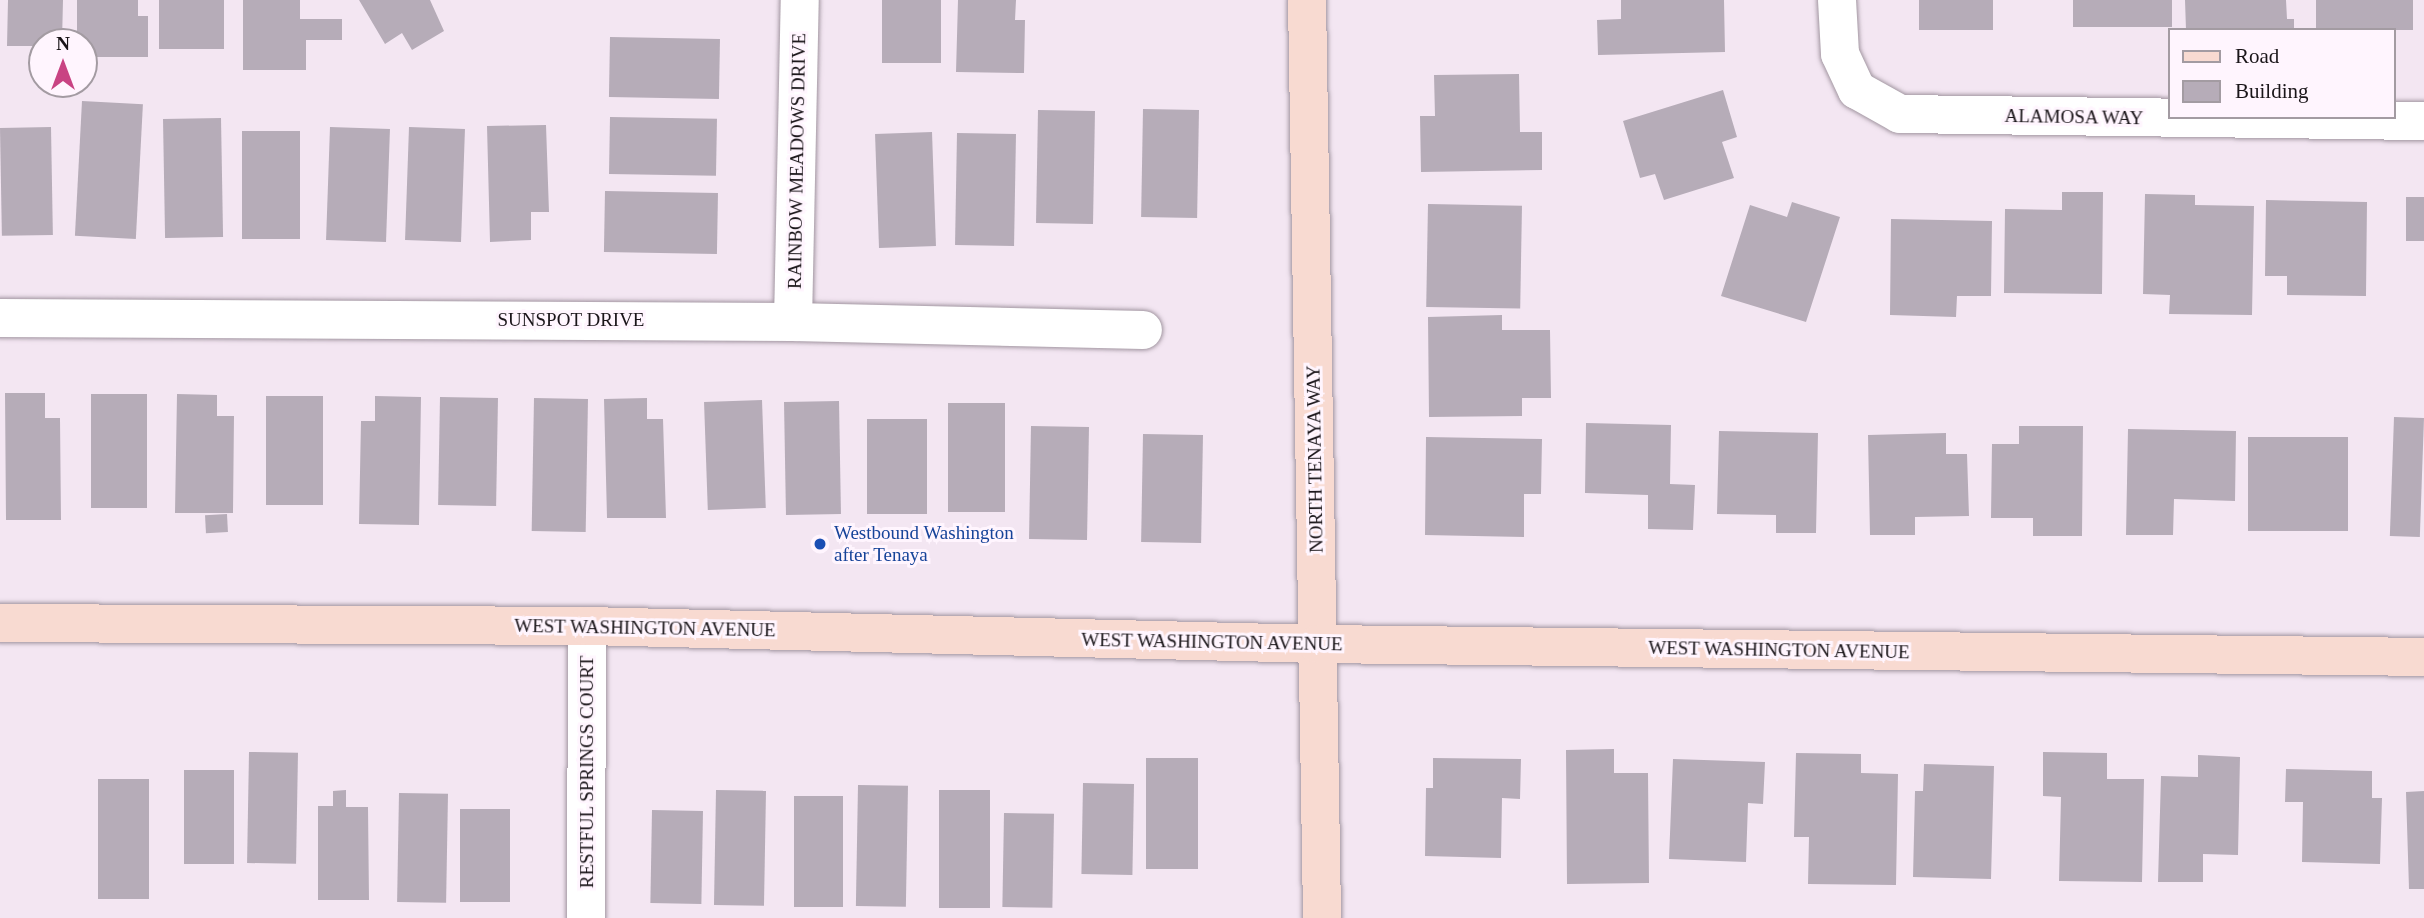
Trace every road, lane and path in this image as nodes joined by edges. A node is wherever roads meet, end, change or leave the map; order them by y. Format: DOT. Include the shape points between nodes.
graph roads {
  1 [pos="800,0"];
  2 [pos="1307,0"];
  3 [pos="1837,0"];
  4 [pos="2168,118"];
  5 [pos="2274,119"];
  6 [pos="2424,121"];
  7 [pos="0,318"];
  8 [pos="793,321"];
  9 [pos="1143,330"];
  10 [pos="0,622"];
  11 [pos="587,626"];
  12 [pos="1318,645"];
  13 [pos="2424,657"];
  14 [pos="586,918"];
  15 [pos="1322,918"];
  1 -- 8 [label="street, RAINBOW MEADOWS DRIVE"];
  2 -- 12 [label="main road, NORTH TENAYA WAY"];
  3 -- 4 [label="street, ALAMOSA WAY" via="1840,54 1857,90 1900,114"];
  5 -- 6 [label="street, ALAMOSA WAY"];
  7 -- 8 [label="street, SUNSPOT DRIVE"];
  8 -- 9 [label="street, SUNSPOT DRIVE"];
  10 -- 11 [label="main road, WEST WASHINGTON AVENUE"];
  11 -- 12 [label="main road, WEST WASHINGTON AVENUE"];
  11 -- 14 [label="street, RESTFUL SPRINGS COURT"];
  12 -- 13 [label="main road, WEST WASHINGTON AVENUE"];
  12 -- 15 [label="main road, NORTH TENAYA WAY"];
}
